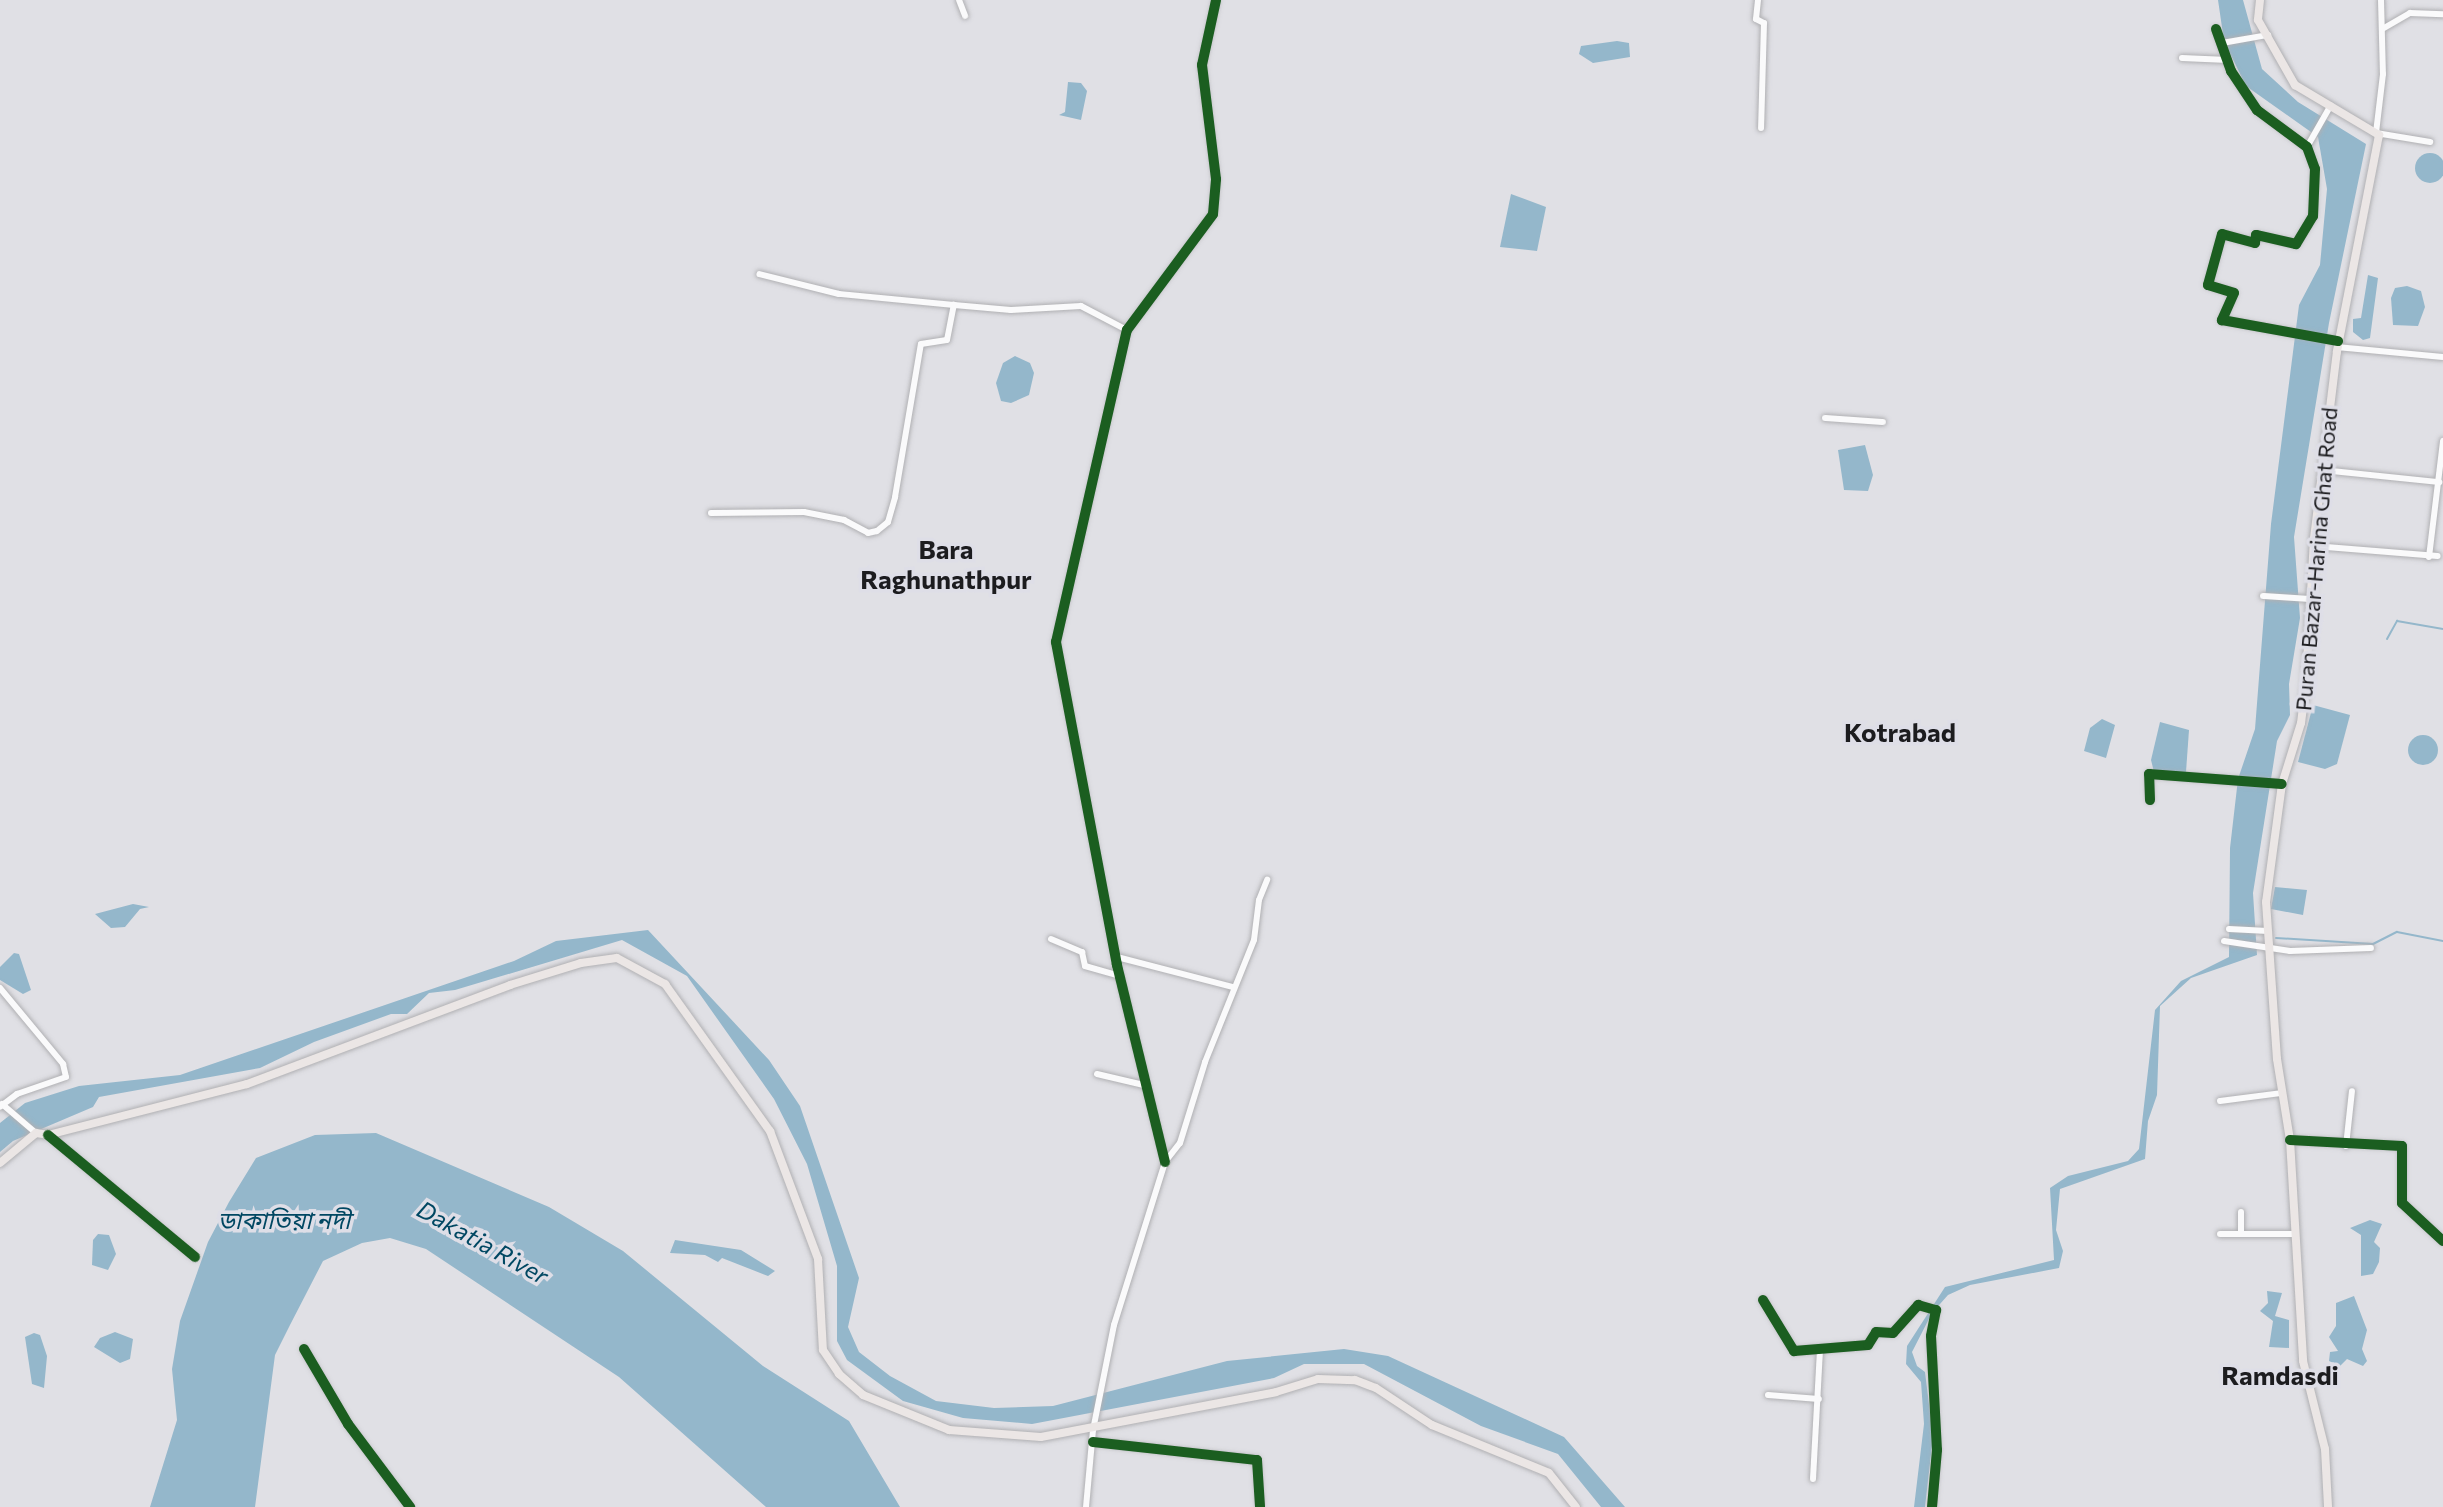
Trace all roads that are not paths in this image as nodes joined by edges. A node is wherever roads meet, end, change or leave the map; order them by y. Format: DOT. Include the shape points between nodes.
graph roads {
  1 [pos="959,0"];
  2 [pos="1216,0"];
  3 [pos="1758,0"];
  4 [pos="2260,0"];
  5 [pos="2381,0"];
  6 [pos="2443,14"];
  7 [pos="965,16"];
  8 [pos="2384,28"];
  9 [pos="2216,29"];
  10 [pos="2268,35"];
  11 [pos="2222,43"];
  12 [pos="2182,58"];
  13 [pos="2228,60"];
  14 [pos="2331,105"];
  15 [pos="1761,128"];
  16 [pos="2378,134"];
  17 [pos="2430,142"];
  18 [pos="2307,147"];
  19 [pos="759,274"];
  20 [pos="954,305"];
  21 [pos="1127,330"];
  22 [pos="2338,344"];
  23 [pos="2443,357"];
  24 [pos="1825,418"];
  25 [pos="1883,422"];
  26 [pos="2443,441"];
  27 [pos="2322,470"];
  28 [pos="2439,482"];
  29 [pos="711,513"];
  30 [pos="2314,546"];
  31 [pos="2438,556"];
  32 [pos="2429,557"];
  33 [pos="2263,596"];
  34 [pos="2311,599"];
  35 [pos="2282,784"];
  36 [pos="2150,800"];
  37 [pos="1267,880"];
  38 [pos="2229,929"];
  39 [pos="2268,931"];
  40 [pos="1051,939"];
  41 [pos="2224,941"];
  42 [pos="2267,947"];
  43 [pos="2371,948"];
  44 [pos="1117,957"];
  45 [pos="1120,976"];
  46 [pos="1233,987"];
  47 [pos="0,988"];
  48 [pos="1097,1074"];
  49 [pos="1144,1085"];
  50 [pos="2352,1091"];
  51 [pos="2282,1093"];
  52 [pos="2220,1101"];
  53 [pos="1,1105"];
  54 [pos="36,1133"];
  55 [pos="48,1135"];
  56 [pos="2290,1140"];
  57 [pos="2346,1146"];
  58 [pos="1165,1162"];
  59 [pos="0,1163"];
  60 [pos="2241,1212"];
  61 [pos="2220,1234"];
  62 [pos="2241,1234"];
  63 [pos="2295,1234"];
  64 [pos="2443,1241"];
  65 [pos="195,1257"];
  66 [pos="1763,1300"];
  67 [pos="304,1349"];
  68 [pos="1820,1350"];
  69 [pos="1768,1395"];
  70 [pos="1819,1399"];
  71 [pos="1093,1430"];
  72 [pos="1093,1442"];
  73 [pos="1813,1479"];
  74 [pos="410,1507"];
  75 [pos="1086,1507"];
  76 [pos="1260,1507"];
  77 [pos="1576,1507"];
  78 [pos="1932,1507"];
  79 [pos="2328,1507"];
  1 -- 7 [label="street"];
  2 -- 21 [label="street" via="1202,65 1216,179 1213,214"];
  3 -- 15 [label="street" via="1756,19 1764,23"];
  4 -- 10 [label="main road" via="2258,20"];
  5 -- 8 [label="street"];
  6 -- 8 [label="street" via="2410,13"];
  8 -- 16 [label="street"];
  9 -- 11 [label="street"];
  10 -- 11 [label="street"];
  10 -- 14 [label="main road" via="2295,85"];
  11 -- 13 [label="street"];
  12 -- 13 [label="street"];
  13 -- 18 [label="street" via="2257,110"];
  14 -- 16 [label="main road"];
  14 -- 18 [label="street"];
  16 -- 17 [label="street"];
  16 -- 22 [label="main road, Puran Bazar-Harina Ghat Road"];
  18 -- 22 [label="street" via="2315,169 2313,216 2296,244 2256,235 2255,243 2222,234 2208,285 2234,293 2222,320"];
  19 -- 20 [label="street" via="839,294"];
  20 -- 21 [label="street" via="1011,310 1081,306"];
  20 -- 29 [label="street" via="947,340 925,340 919,351 910,427 888,522 868,533 844,520 804,512"];
  21 -- 44 [label="street" via="1056,642"];
  22 -- 23 [label="street"];
  22 -- 27 [label="main road, Puran Bazar-Harina Ghat Road"];
  24 -- 25 [label="street"];
  26 -- 28 [label="street"];
  27 -- 28 [label="street"];
  27 -- 30 [label="main road, Puran Bazar-Harina Ghat Road"];
  28 -- 32 [label="street"];
  30 -- 32 [label="street" via="2397,549"];
  30 -- 34 [label="main road, Puran Bazar-Harina Ghat Road"];
  31 -- 32 [label="street"];
  33 -- 34 [label="street"];
  34 -- 35 [label="main road, Puran Bazar-Harina Ghat Road" via="2301,723"];
  35 -- 36 [label="street" via="2149,774"];
  35 -- 39 [label="main road, Puran Bazar-Harina Ghat Road" via="2266,902"];
  37 -- 46 [label="street" via="1259,900 1258,927"];
  38 -- 39 [label="street"];
  39 -- 42 [label="main road, Puran Bazar-Harina Ghat Road"];
  40 -- 45 [label="street" via="1082,952 1085,966"];
  41 -- 42 [label="street"];
  42 -- 43 [label="street"];
  42 -- 51 [label="main road, Puran Bazar-Harina Ghat Road"];
  44 -- 45 [label="street"];
  44 -- 46 [label="street"];
  45 -- 49 [label="street"];
  46 -- 58 [label="street" via="1180,1143"];
  47 -- 53 [label="street" via="63,1064 66,1077"];
  48 -- 49 [label="street"];
  49 -- 58 [label="street"];
  50 -- 57 [label="street"];
  51 -- 52 [label="street"];
  51 -- 56 [label="main road, Puran Bazar-Harina Ghat Road"];
  53 -- 54 [label="street"];
  54 -- 55 [label="main road"];
  54 -- 59 [label="main road"];
  55 -- 65 [label="street"];
  55 -- 71 [label="main road" via="247,1084 510,985 617,958 665,984 770,1131 818,1259 819,1336 827,1361 839,1374 893,1411 968,1434 1041,1437"];
  56 -- 57 [label="street"];
  56 -- 63 [label="main road, Puran Bazar-Harina Ghat Road"];
  57 -- 64 [label="street" via="2402,1146 2402,1203"];
  58 -- 71 [label="street" via="1114,1325"];
  60 -- 62 [label="street"];
  61 -- 62 [label="street"];
  62 -- 63 [label="street"];
  63 -- 79 [label="main road, Puran Bazar-Harina Ghat Road" via="2303,1361 2325,1449"];
  66 -- 68 [label="street" via="1794,1351"];
  67 -- 74 [label="street" via="348,1424"];
  68 -- 70 [label="street"];
  68 -- 78 [label="street" via="1868,1345 1876,1332 1893,1333 1918,1305 1936,1310 1931,1336 1937,1450"];
  69 -- 70 [label="street"];
  70 -- 73 [label="street"];
  71 -- 72 [label="street"];
  71 -- 77 [label="main road" via="1318,1379 1355,1380 1432,1425 1549,1473"];
  72 -- 75 [label="street"];
  72 -- 76 [label="street" via="1257,1460"];
}
